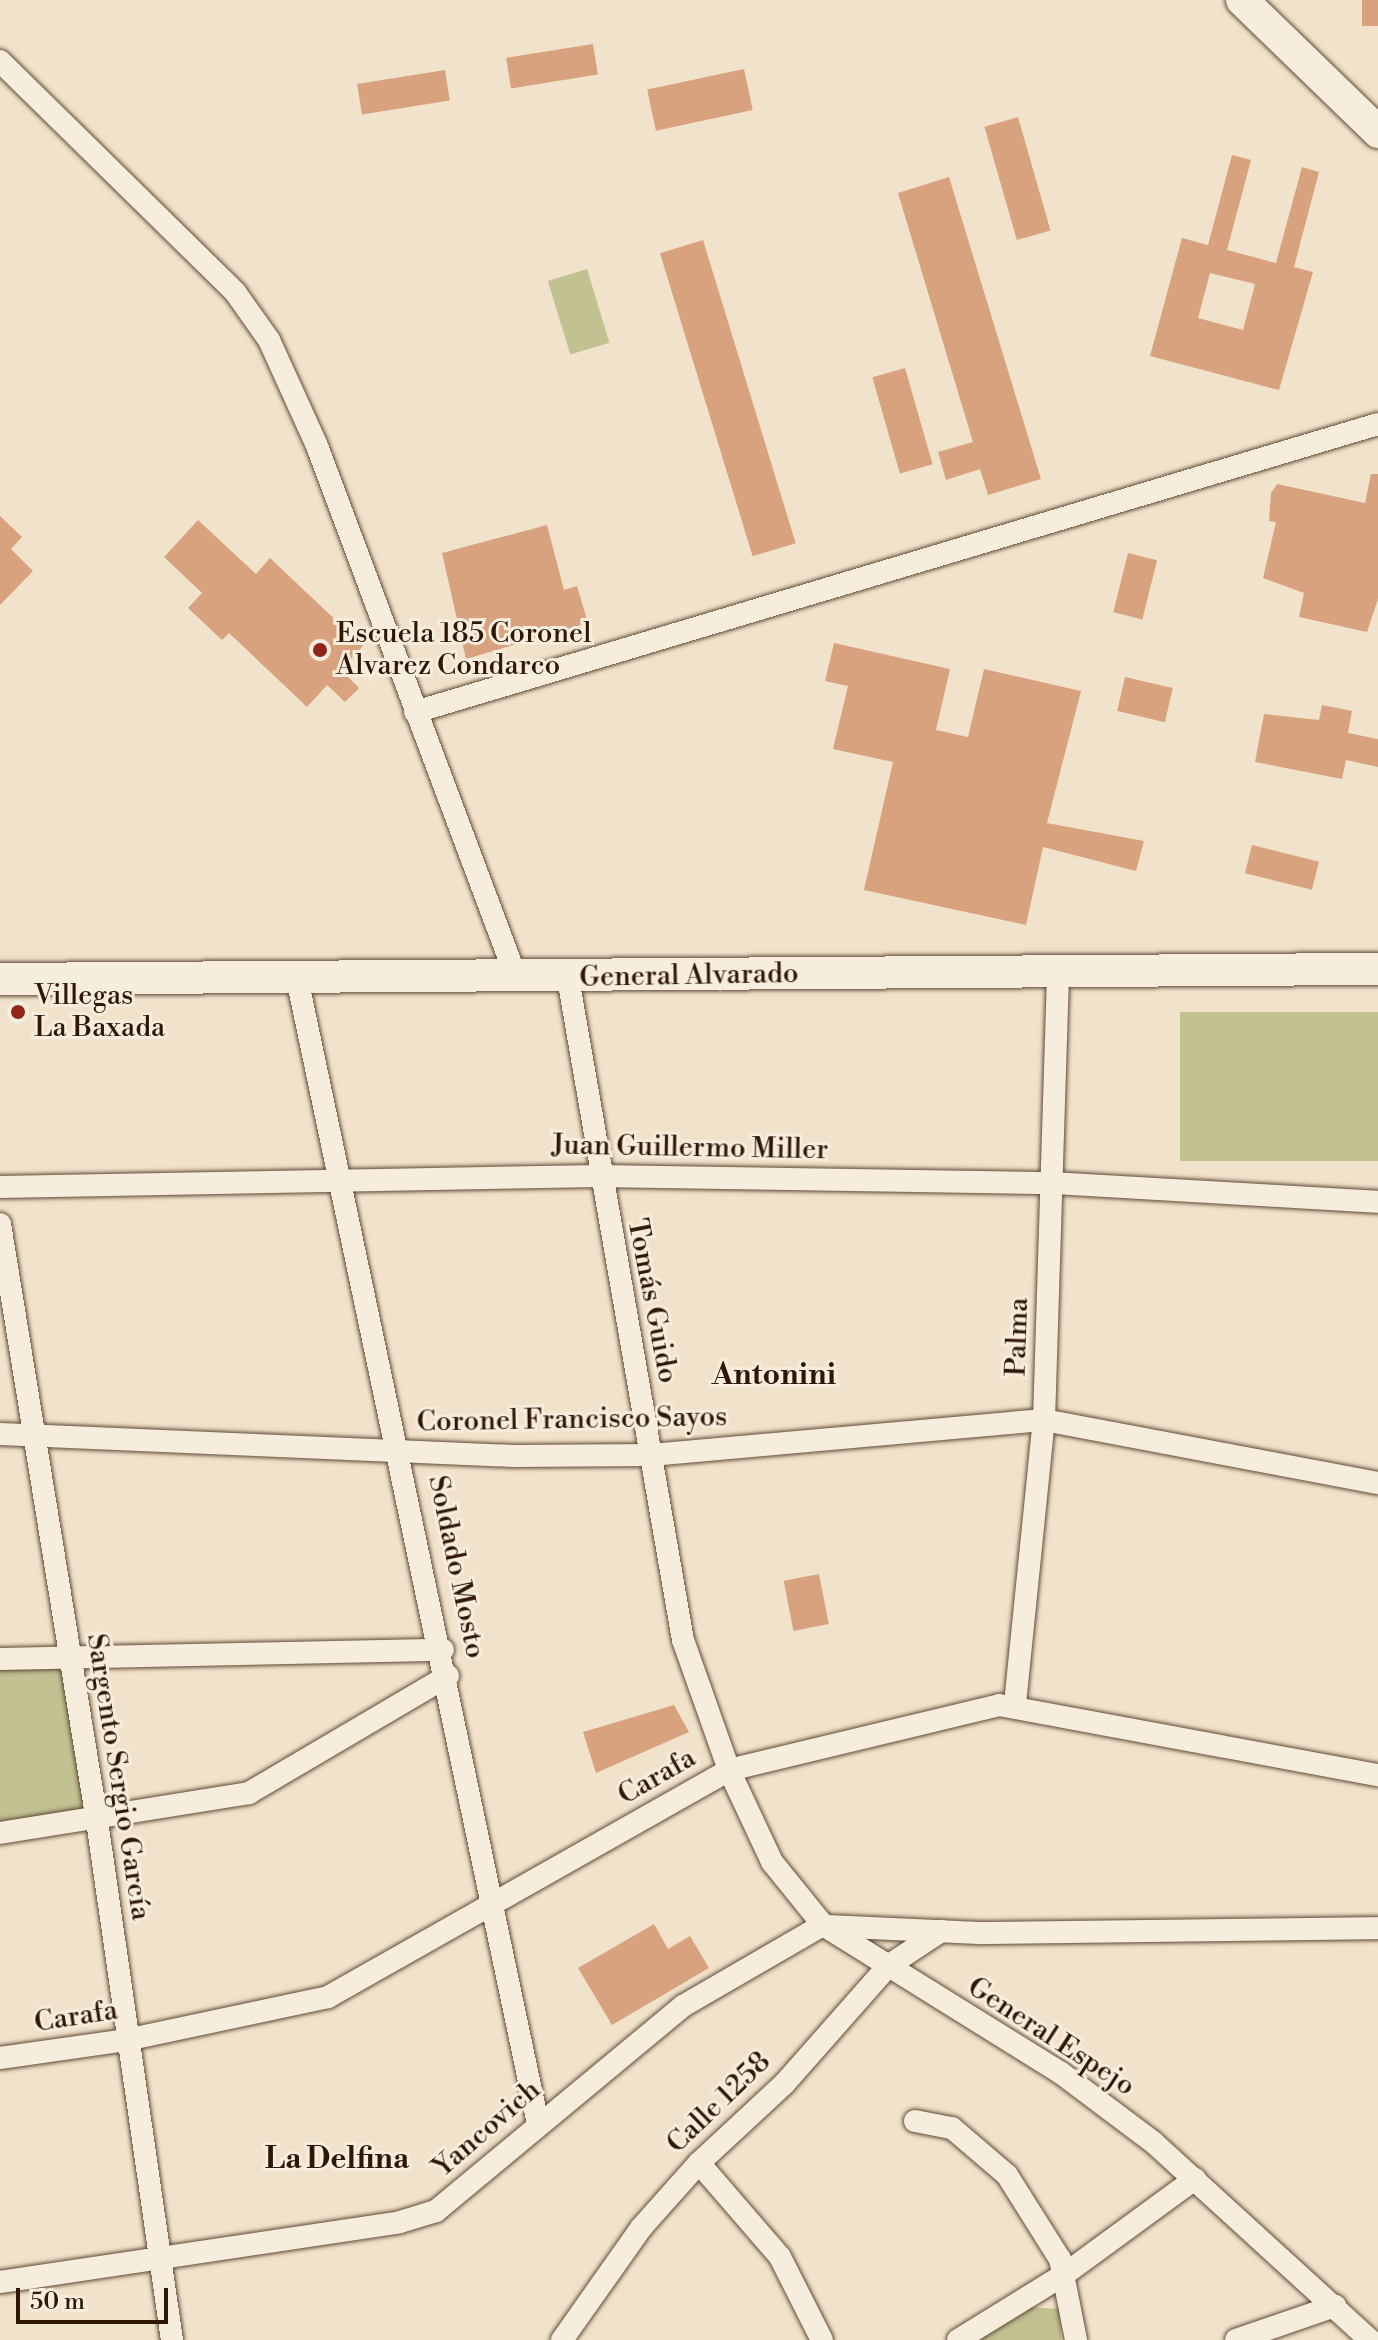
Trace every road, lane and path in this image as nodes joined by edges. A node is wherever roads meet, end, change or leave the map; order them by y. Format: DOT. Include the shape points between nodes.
graph roads {
  1 [pos="1242,0"];
  2 [pos="0,61"];
  3 [pos="1378,132"];
  4 [pos="1378,424"];
  5 [pos="415,712"];
  6 [pos="1378,969"];
  7 [pos="1058,970"];
  8 [pos="516,977"];
  9 [pos="297,978"];
  10 [pos="568,978"];
  11 [pos="0,979"];
  12 [pos="598,1176"];
  13 [pos="338,1179"];
  14 [pos="1053,1183"];
  15 [pos="0,1187"];
  16 [pos="1378,1202"];
  17 [pos="0,1224"];
  18 [pos="1044,1420"];
  19 [pos="0,1434"];
  20 [pos="32,1435"];
  21 [pos="401,1452"];
  22 [pos="651,1455"];
  23 [pos="1378,1483"];
  24 [pos="443,1650"];
  25 [pos="69,1658"];
  26 [pos="0,1659"];
  27 [pos="448,1676"];
  28 [pos="1015,1704"];
  29 [pos="729,1770"];
  30 [pos="1378,1775"];
  31 [pos="97,1821"];
  32 [pos="0,1833"];
  33 [pos="496,1906"];
  34 [pos="823,1925"];
  35 [pos="1378,1928"];
  36 [pos="941,1931"];
  37 [pos="888,1966"];
  38 [pos="126,2040"];
  39 [pos="0,2058"];
  40 [pos="915,2121"];
  41 [pos="538,2124"];
  42 [pos="699,2163"];
  43 [pos="1195,2179"];
  44 [pos="159,2261"];
  45 [pos="1065,2274"];
  46 [pos="0,2282"];
  47 [pos="1335,2306"];
  48 [pos="172,2340"];
  49 [pos="562,2340"];
  50 [pos="822,2340"];
  51 [pos="958,2340"];
  52 [pos="1076,2340"];
  53 [pos="1236,2340"];
  54 [pos="1370,2340"];
  1 -- 3 [label="street"];
  2 -- 5 [label="street" via="235,292 269,340 317,446"];
  4 -- 5 [label="street"];
  5 -- 8 [label="street"];
  6 -- 7 [label="street, General Alvarado"];
  7 -- 10 [label="street, General Alvarado"];
  7 -- 14 [label="street, Palma"];
  8 -- 9 [label="street, General Alvarado"];
  8 -- 10 [label="street, General Alvarado"];
  9 -- 11 [label="street, General Alvarado"];
  9 -- 13 [label="street, Soldado Mosto"];
  10 -- 12 [label="street, Tomás Guido"];
  12 -- 13 [label="street, Juan Guillermo Miller"];
  12 -- 14 [label="street, Juan Guillermo Miller"];
  12 -- 22 [label="street, Tomás Guido"];
  13 -- 15 [label="street, Juan Guillermo Miller"];
  13 -- 21 [label="street, Soldado Mosto"];
  14 -- 16 [label="street, Juan Guillermo Miller"];
  14 -- 18 [label="street, Palma"];
  17 -- 20 [label="street, Sargento Sergio García"];
  18 -- 22 [label="street, Coronel Francisco Sayos"];
  18 -- 23 [label="street, Coronel Francisco Sayos"];
  18 -- 28 [label="street, Palma"];
  19 -- 20 [label="street, Coronel Francisco Sayos"];
  20 -- 21 [label="street, Coronel Francisco Sayos"];
  20 -- 25 [label="street, Sargento Sergio García"];
  21 -- 22 [label="street, Coronel Francisco Sayos"];
  21 -- 24 [label="street, Soldado Mosto"];
  22 -- 29 [label="street, Tomás Guido" via="683,1640"];
  24 -- 25 [label="street"];
  24 -- 27 [label="street, Soldado Mosto"];
  25 -- 26 [label="street"];
  25 -- 31 [label="street, Sargento Sergio García"];
  27 -- 31 [label="street" via="249,1793"];
  27 -- 33 [label="street, Soldado Mosto"];
  28 -- 29 [label="street, Carafa"];
  28 -- 30 [label="street, Carafa"];
  29 -- 33 [label="street, Carafa"];
  29 -- 34 [label="street, General Espejo" via="772,1862"];
  31 -- 32 [label="street"];
  31 -- 38 [label="street, Sargento Sergio García"];
  33 -- 38 [label="street, Carafa" via="328,1997"];
  33 -- 41 [label="street, Soldado Mosto"];
  34 -- 36 [label="street"];
  34 -- 37 [label="street, General Espejo"];
  34 -- 41 [label="street, Yancovich" via="683,2006"];
  35 -- 36 [label="street"];
  36 -- 37 [label="street, Calle 1258"];
  37 -- 42 [label="street, Calle 1258" via="785,2083"];
  37 -- 43 [label="street, General Espejo" via="1111,2108"];
  38 -- 39 [label="street, Carafa"];
  38 -- 44 [label="street, Sargento Sergio García"];
  40 -- 45 [label="street" via="952,2128 994,2159"];
  41 -- 44 [label="street, Yancovich" via="451,2200 420,2218"];
  42 -- 49 [label="street, Calle 1258" via="641,2228"];
  42 -- 50 [label="street" via="780,2257"];
  43 -- 45 [label="street"];
  43 -- 47 [label="street, General Espejo"];
  44 -- 46 [label="street, Yancovich"];
  44 -- 48 [label="street, Sargento Sergio García"];
  45 -- 51 [label="street"];
  45 -- 52 [label="street"];
  47 -- 53 [label="street"];
  47 -- 54 [label="street, General Espejo"];
}
